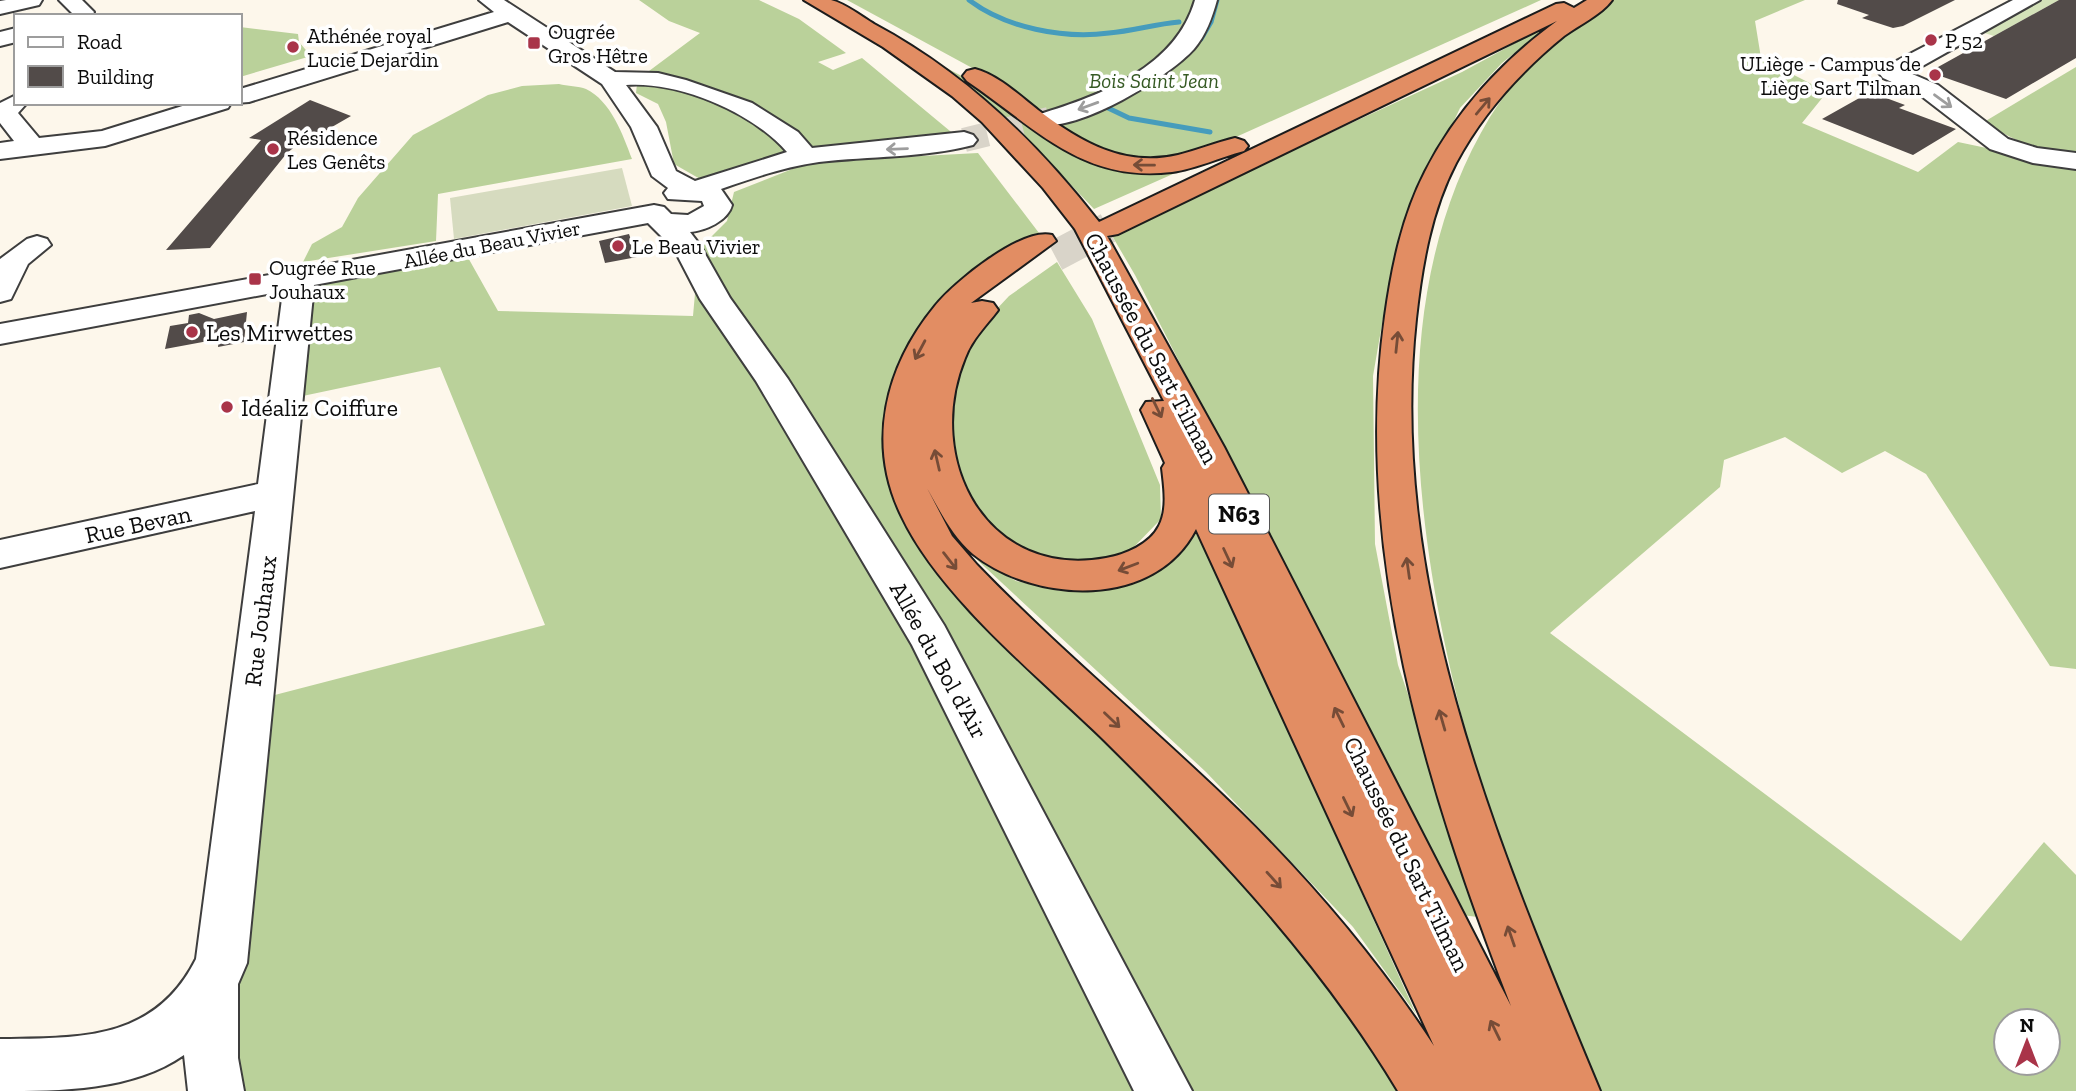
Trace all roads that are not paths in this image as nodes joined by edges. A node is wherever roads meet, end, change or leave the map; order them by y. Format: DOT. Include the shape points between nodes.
graph roads {
  1 [pos="31,0"];
  2 [pos="70,0"];
  3 [pos="790,0"];
  4 [pos="815,0"];
  5 [pos="1206,0"];
  6 [pos="1560,0"];
  7 [pos="1582,0"];
  8 [pos="1601,0"];
  9 [pos="2029,0"];
  10 [pos="500,7"];
  11 [pos="0,8"];
  12 [pos="82,14"];
  13 [pos="850,17"];
  14 [pos="610,79"];
  15 [pos="242,85"];
  16 [pos="242,96"];
  17 [pos="14,104"];
  18 [pos="172,105"];
  19 [pos="213,105"];
  20 [pos="1049,118"];
  21 [pos="83,139"];
  22 [pos="964,140"];
  23 [pos="1258,141"];
  24 [pos="34,149"];
  25 [pos="0,151"];
  26 [pos="803,154"];
  27 [pos="2076,161"];
  28 [pos="686,205"];
  29 [pos="37,246"];
  30 [pos="300,279"];
  31 [pos="0,293"];
  32 [pos="0,334"];
  33 [pos="1178,452"];
  34 [pos="276,493"];
  35 [pos="0,554"];
  36 [pos="204,1003"];
  37 [pos="0,1067"];
  38 [pos="96,1076"];
  39 [pos="0,1079"];
  40 [pos="18,1091"];
  41 [pos="216,1091"];
  42 [pos="1164,1091"];
  43 [pos="1430,1091"];
  44 [pos="1483,1091"];
  45 [pos="1525,1091"];
  46 [pos="1572,1091"];
  1 -- 11 [label="street"];
  2 -- 12 [label="street"];
  3 -- 33 [label="highway, Chaussée du Sart Tilman / N63, one-way" via="877,47 946,97 1034,187 1094,277"];
  4 -- 13 [label="highway, Chaussée du Sart Tilman / N63"];
  5 -- 20 [label="street, one-way" via="1199,26 1174,56 1104,101"];
  6 -- 23 [label="highway"];
  7 -- 23 [label="highway" via="1102,220"];
  46 -- 8 [label="highway, one-way" via="1526,980 1461,788 1418,635 1397,494 1392,389 1401,302 1415,235 1443,162 1512,72"];
  9 -- 27 [label="street, one-way" via="1891,73 1929,90 1999,144"];
  10 -- 14 [label="street"];
  10 -- 15 [label="street"];
  10 -- 16 [label="street"];
  23 -- 13 [label="highway, one-way" via="1172,164 1141,166 1100,159 1069,146 970,73 875,22"];
  45 -- 13 [label="highway, Chaussée du Sart Tilman / N63, one-way" via="1206,447 1088,227 1053,181 991,117 922,62"];
  14 -- 26 [label="street" via="648,80 717,98 785,133"];
  14 -- 28 [label="street, Allée du Bol d'Air" via="644,127"];
  17 -- 24 [label="street" via="4,112"];
  18 -- 21 [label="street"];
  19 -- 21 [label="street" via="110,137"];
  21 -- 24 [label="street"];
  22 -- 26 [label="street, Allée du Beau Vivier, one-way" via="903,149"];
  24 -- 25 [label="street"];
  26 -- 28 [label="street, Allée du Beau Vivier" via="762,164"];
  28 -- 30 [label="street, Allée du Beau Vivier"];
  28 -- 42 [label="street, Allée du Bol d'Air" via="715,299 771,379 929,637"];
  29 -- 31 [label="street" via="15,259"];
  30 -- 32 [label="street, Allée du Beau Vivier"];
  30 -- 34 [label="street, Rue Jouhaux"];
  33 -- 43 [label="highway, one-way" via="1182,511 1177,530 1151,557 1114,573 1076,578 1023,568 995,553 957,514 934,450 933,428 945,362 961,333 985,306 1048,248 1004,263 951,305 915,358 906,380 898,428 907,485 920,517 961,575 1289,897 1375,1004"];
  33 -- 44 [label="highway, Chaussée du Sart Tilman / N63, one-way"];
  34 -- 35 [label="street, Rue Bevan"];
  34 -- 36 [label="street, Rue Jouhaux"];
  36 -- 38 [label="street"];
  36 -- 41 [label="street, Rue Jouhaux"];
  37 -- 38 [label="street"];
  39 -- 40 [label="street"];
}
